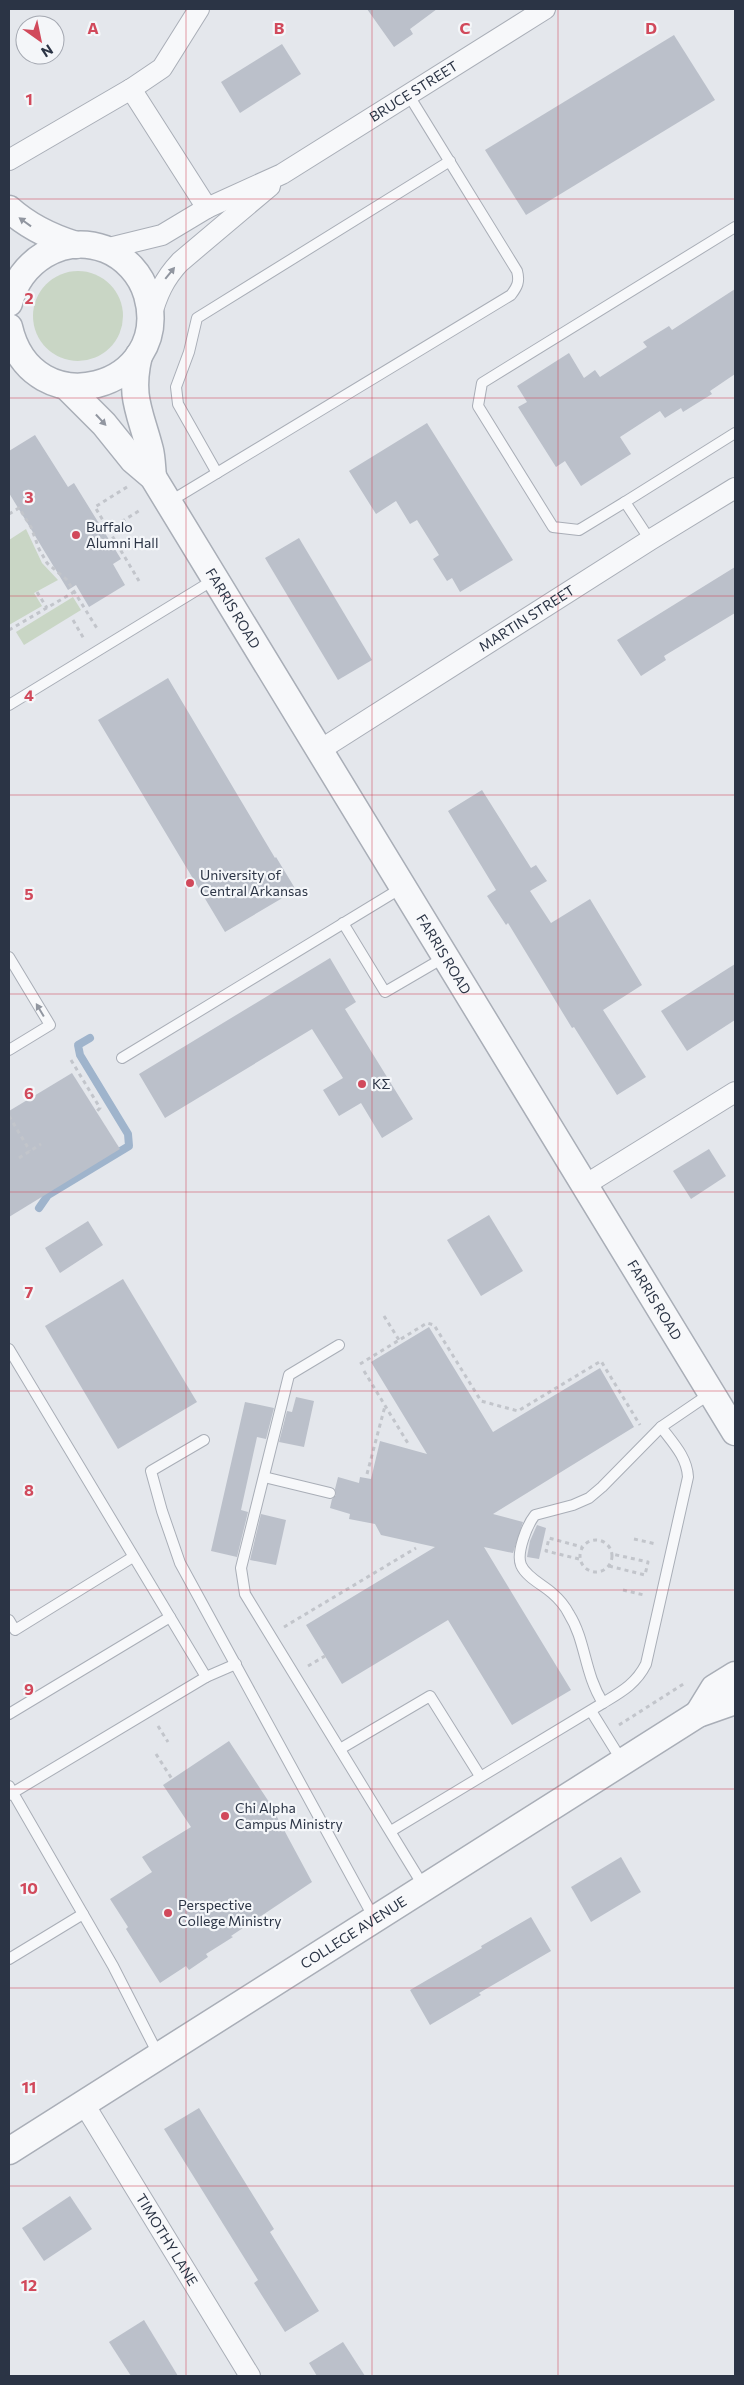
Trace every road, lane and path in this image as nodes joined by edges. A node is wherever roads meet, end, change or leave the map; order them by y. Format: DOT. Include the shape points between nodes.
graph roads {
  1 [pos="199,9"];
  2 [pos="545,9"];
  3 [pos="131,89"];
  4 [pos="408,94"];
  5 [pos="9,160"];
  6 [pos="450,161"];
  7 [pos="282,174"];
  8 [pos="207,208"];
  9 [pos="9,209"];
  10 [pos="735,227"];
  11 [pos="76,245"];
  12 [pos="105,249"];
  13 [pos="10,294"];
  14 [pos="151,317"];
  15 [pos="9,327"];
  16 [pos="139,355"];
  17 [pos="9,373"];
  18 [pos="40,376"];
  19 [pos="66,386"];
  20 [pos="735,433"];
  21 [pos="217,473"];
  22 [pos="153,477"];
  23 [pos="128,486"];
  24 [pos="735,488"];
  25 [pos="169,502"];
  26 [pos="625,502"];
  27 [pos="142,509"];
  28 [pos="9,514"];
  29 [pos="108,530"];
  30 [pos="650,540"];
  31 [pos="216,579"];
  32 [pos="139,581"];
  33 [pos="37,592"];
  34 [pos="74,592"];
  35 [pos="47,608"];
  36 [pos="73,620"];
  37 [pos="9,630"];
  38 [pos="100,633"];
  39 [pos="86,642"];
  40 [pos="9,705"];
  41 [pos="320,750"];
  42 [pos="404,886"];
  43 [pos="343,923"];
  44 [pos="9,957"];
  45 [pos="446,957"];
  46 [pos="9,1050"];
  47 [pos="122,1058"];
  48 [pos="70,1060"];
  49 [pos="735,1092"];
  50 [pos="97,1111"];
  51 [pos="9,1116"];
  52 [pos="41,1144"];
  53 [pos="30,1151"];
  54 [pos="19,1158"];
  55 [pos="585,1185"];
  56 [pos="384,1316"];
  57 [pos="399,1340"];
  58 [pos="339,1345"];
  59 [pos="9,1349"];
  60 [pos="360,1364"];
  61 [pos="364,1371"];
  62 [pos="712,1392"];
  63 [pos="385,1405"];
  64 [pos="641,1425"];
  65 [pos="661,1427"];
  66 [pos="735,1432"];
  67 [pos="204,1440"];
  68 [pos="410,1445"];
  69 [pos="367,1474"];
  70 [pos="264,1477"];
  71 [pos="330,1493"];
  72 [pos="634,1539"];
  73 [pos="538,1543"];
  74 [pos="657,1544"];
  75 [pos="548,1545"];
  76 [pos="582,1547"];
  77 [pos="416,1548"];
  78 [pos="612,1554"];
  79 [pos="133,1557"];
  80 [pos="579,1559"];
  81 [pos="609,1566"];
  82 [pos="623,1590"];
  83 [pos="646,1595"];
  84 [pos="170,1617"];
  85 [pos="9,1620"];
  86 [pos="284,1627"];
  87 [pos="324,1656"];
  88 [pos="236,1664"];
  89 [pos="306,1667"];
  90 [pos="735,1674"];
  91 [pos="206,1677"];
  92 [pos="687,1682"];
  93 [pos="735,1701"];
  94 [pos="603,1703"];
  95 [pos="591,1711"];
  96 [pos="9,1714"];
  97 [pos="698,1714"];
  98 [pos="620,1725"];
  99 [pos="158,1726"];
  100 [pos="168,1742"];
  101 [pos="340,1749"];
  102 [pos="156,1754"];
  103 [pos="623,1762"];
  104 [pos="480,1776"];
  105 [pos="172,1779"];
  106 [pos="10,1791"];
  107 [pos="391,1831"];
  108 [pos="425,1887"];
  109 [pos="83,1914"];
  110 [pos="374,1919"];
  111 [pos="9,1958"];
  112 [pos="159,2056"];
  113 [pos="84,2104"];
  114 [pos="9,2151"];
  115 [pos="250,2376"];
  1 -- 3 [label="street" via="162,68"];
  2 -- 4 [label="street, BRUCE STREET"];
  3 -- 5 [label="street"];
  3 -- 8 [label="street"];
  4 -- 6 [label="lane"];
  4 -- 7 [label="street, BRUCE STREET"];
  6 -- 21 [label="lane" via="196,318 176,396"];
  6 -- 21 [label="lane" via="517,271 519,279 511,295"];
  7 -- 8 [label="street, BRUCE STREET"];
  14 -- 7 [label="street, BRUCE STREET, one-way" via="167,276"];
  8 -- 12 [label="street, BRUCE STREET" via="162,235"];
  11 -- 9 [label="street, one-way" via="28,225"];
  10 -- 26 [label="lane" via="482,383 478,406 553,527 579,530"];
  11 -- 12 [label="street"];
  11 -- 13 [label="street" via="61,247 35,260"];
  12 -- 14 [label="street" via="118,256 138,276 145,288"];
  14 -- 16 [label="street, FARRIS ROAD"];
  15 -- 18 [label="street" via="19,354"];
  16 -- 19 [label="street" via="119,375 107,381 94,386"];
  16 -- 22 [label="street, FARRIS ROAD" via="134,375 135,400 151,451"];
  17 -- 18 [label="street"];
  18 -- 19 [label="street"];
  19 -- 22 [label="street, FARRIS ROAD, one-way" via="104,424 133,460"];
  20 -- 26 [label="lane"];
  21 -- 25 [label="lane"];
  22 -- 25 [label="street, FARRIS ROAD"];
  23 -- 29 [label="path" via="95,507"];
  24 -- 30 [label="street, MARTIN STREET"];
  25 -- 31 [label="street, FARRIS ROAD"];
  26 -- 30 [label="lane"];
  27 -- 29 [label="path"];
  28 -- 34 [label="path" via="19,508 47,563 68,580"];
  29 -- 32 [label="path"];
  30 -- 41 [label="street, MARTIN STREET"];
  31 -- 40 [label="lane"];
  31 -- 41 [label="street, FARRIS ROAD"];
  33 -- 35 [label="path"];
  34 -- 35 [label="path"];
  34 -- 38 [label="path"];
  35 -- 37 [label="path"];
  36 -- 39 [label="path"];
  41 -- 42 [label="street, FARRIS ROAD"];
  42 -- 43 [label="lane"];
  42 -- 45 [label="street, FARRIS ROAD"];
  43 -- 45 [label="lane" via="386,992"];
  43 -- 47 [label="lane"];
  46 -- 44 [label="lane, one-way" via="50,1025"];
  45 -- 55 [label="street, FARRIS ROAD"];
  48 -- 50 [label="path" via="100,1108"];
  49 -- 55 [label="street"];
  51 -- 53 [label="path"];
  52 -- 53 [label="path"];
  53 -- 54 [label="path"];
  55 -- 62 [label="street, FARRIS ROAD"];
  56 -- 57 [label="path"];
  57 -- 60 [label="path"];
  57 -- 64 [label="path" via="427,1323 434,1325 481,1401 518,1411 601,1361"];
  58 -- 70 [label="lane" via="289,1375"];
  59 -- 79 [label="lane"];
  61 -- 63 [label="path"];
  62 -- 65 [label="lane"];
  62 -- 66 [label="street, FARRIS ROAD"];
  63 -- 68 [label="path"];
  63 -- 69 [label="path"];
  65 -- 94 [label="lane" via="683,1456 688,1466 688,1477 646,1664 639,1678 628,1688"];
  65 -- 94 [label="lane" via="589,1498 535,1515 528,1524 519,1557 527,1574 554,1594 570,1615 577,1629 590,1680"];
  67 -- 88 [label="lane" via="151,1471 180,1562"];
  70 -- 71 [label="lane"];
  70 -- 101 [label="lane" via="241,1568 245,1594"];
  72 -- 74 [label="path"];
  73 -- 75 [label="path"];
  75 -- 76 [label="path" via="549,1538"];
  75 -- 80 [label="path" via="546,1551"];
  76 -- 78 [label="path" via="592,1540 607,1543"];
  76 -- 80 [label="path"];
  77 -- 86 [label="path"];
  78 -- 81 [label="path"];
  78 -- 81 [label="path" via="648,1562 645,1575"];
  79 -- 84 [label="lane"];
  79 -- 85 [label="lane" via="15,1630"];
  80 -- 81 [label="path" via="585,1569 599,1573"];
  82 -- 83 [label="path"];
  84 -- 91 [label="lane"];
  84 -- 96 [label="lane"];
  87 -- 89 [label="path"];
  88 -- 91 [label="lane"];
  88 -- 110 [label="lane"];
  90 -- 97 [label="street, COLLEGE AVENUE" via="714,1688"];
  91 -- 106 [label="lane"];
  92 -- 98 [label="path"];
  93 -- 97 [label="street, COLLEGE AVENUE"];
  94 -- 95 [label="lane"];
  95 -- 103 [label="lane"];
  95 -- 104 [label="lane"];
  97 -- 103 [label="street, COLLEGE AVENUE"];
  99 -- 100 [label="path"];
  101 -- 104 [label="lane" via="430,1696"];
  101 -- 107 [label="lane"];
  102 -- 105 [label="path"];
  103 -- 108 [label="street, COLLEGE AVENUE"];
  104 -- 107 [label="lane"];
  106 -- 109 [label="lane"];
  107 -- 108 [label="lane"];
  108 -- 110 [label="street, COLLEGE AVENUE"];
  109 -- 111 [label="lane"];
  109 -- 112 [label="lane"];
  110 -- 112 [label="street, COLLEGE AVENUE"];
  112 -- 113 [label="street, COLLEGE AVENUE"];
  113 -- 114 [label="street, COLLEGE AVENUE"];
  113 -- 115 [label="street, TIMOTHY LANE"];
}
